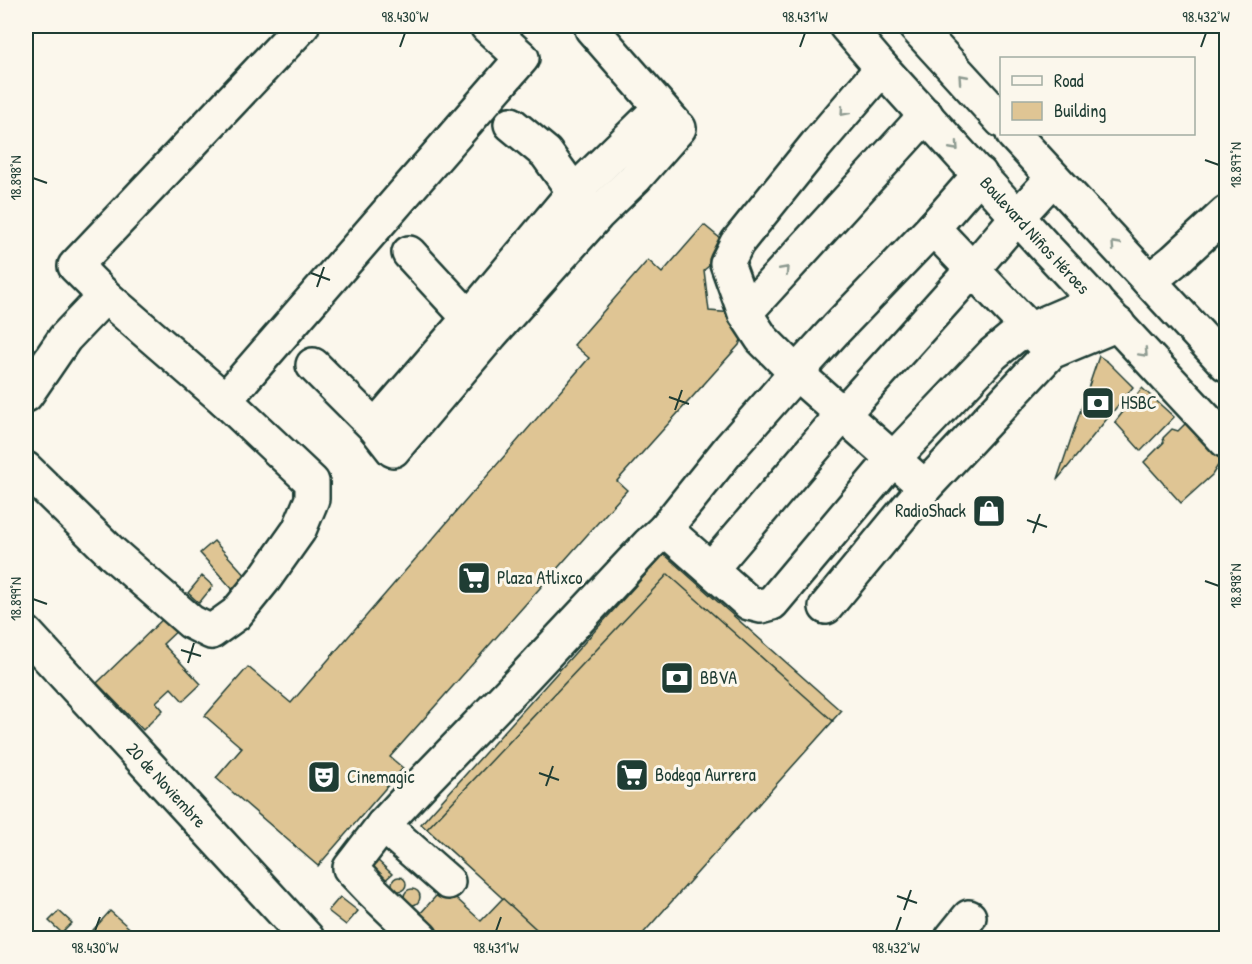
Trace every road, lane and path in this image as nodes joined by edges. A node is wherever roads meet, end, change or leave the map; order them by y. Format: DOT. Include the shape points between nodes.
graph roads {
  1 [pos="302,26"];
  2 [pos="487,26"];
  3 [pos="594,26"];
  4 [pos="846,26"];
  5 [pos="915,26"];
  6 [pos="882,68"];
  7 [pos="926,115"];
  8 [pos="1000,119"];
  9 [pos="512,124"];
  10 [pos="676,125"];
  11 [pos="1014,135"];
  12 [pos="980,174"];
  13 [pos="1053,178"];
  14 [pos="574,192"];
  15 [pos="1227,213"];
  16 [pos="597,215"];
  17 [pos="1018,216"];
  18 [pos="933,228"];
  19 [pos="409,253"];
  20 [pos="973,269"];
  21 [pos="1149,281"];
  22 [pos="105,296"];
  23 [pos="1095,300"];
  24 [pos="745,313"];
  25 [pos="1118,324"];
  26 [pos="480,326"];
  27 [pos="1029,329"];
  28 [pos="1051,352"];
  29 [pos="1227,364"];
  30 [pos="314,365"];
  31 [pos="796,373"];
  32 [pos="26,395"];
  33 [pos="225,400"];
  34 [pos="843,414"];
  35 [pos="1227,441"];
  36 [pos="893,459"];
  37 [pos="26,469"];
  38 [pos="925,488"];
  39 [pos="665,529"];
  40 [pos="711,569"];
  41 [pos="826,607"];
  42 [pos="26,633"];
  43 [pos="383,825"];
  44 [pos="448,882"];
  45 [pos="307,939"];
  46 [pos="421,939"];
  1 -- 22 [label="street" via="75,266"];
  2 -- 33 [label="street" via="522,58"];
  3 -- 10 [label="street" via="592,29"];
  4 -- 6 [label="street, Boulevard Niños Héroes"];
  8 -- 5 [label="street, one-way"];
  6 -- 7 [label="street, Boulevard Niños Héroes"];
  6 -- 24 [label="street, one-way" via="737,243 727,263"];
  7 -- 12 [label="street, Boulevard Niños Héroes, one-way"];
  24 -- 7 [label="street, one-way"];
  9 -- 14 [label="street" via="546,153"];
  10 -- 14 [label="street"];
  10 -- 16 [label="street" via="635,178"];
  11 -- 13 [label="street"];
  12 -- 17 [label="street, Boulevard Niños Héroes"];
  12 -- 18 [label="street"];
  13 -- 17 [label="street"];
  21 -- 13 [label="street, one-way"];
  14 -- 16 [label="street"];
  14 -- 26 [label="street"];
  15 -- 21 [label="street"];
  16 -- 26 [label="street"];
  17 -- 20 [label="street"];
  17 -- 23 [label="street, Boulevard Niños Héroes"];
  18 -- 20 [label="street"];
  18 -- 31 [label="street"];
  19 -- 26 [label="street"];
  20 -- 27 [label="street"];
  20 -- 34 [label="street"];
  21 -- 29 [label="street"];
  22 -- 32 [label="street" via="65,338"];
  22 -- 33 [label="street"];
  23 -- 25 [label="street, Boulevard Niños Héroes"];
  23 -- 27 [label="street"];
  24 -- 31 [label="street" via="762,339"];
  25 -- 28 [label="street"];
  25 -- 35 [label="street, Boulevard Niños Héroes, one-way"];
  26 -- 30 [label="street" via="393,450"];
  27 -- 28 [label="street"];
  27 -- 36 [label="street" via="993,354"];
  28 -- 38 [label="street"];
  31 -- 34 [label="street"];
  31 -- 39 [label="street"];
  33 -- 37 [label="street" via="312,482 312,499 299,530 265,578 236,614 211,632 182,615"];
  34 -- 36 [label="street"];
  34 -- 40 [label="street"];
  36 -- 38 [label="street"];
  36 -- 40 [label="street" via="772,603 749,603"];
  38 -- 41 [label="street"];
  39 -- 40 [label="street"];
  39 -- 43 [label="street"];
  42 -- 45 [label="street, 20 de Noviembre"];
  43 -- 44 [label="street"];
  43 -- 46 [label="street" via="350,868"];
}
